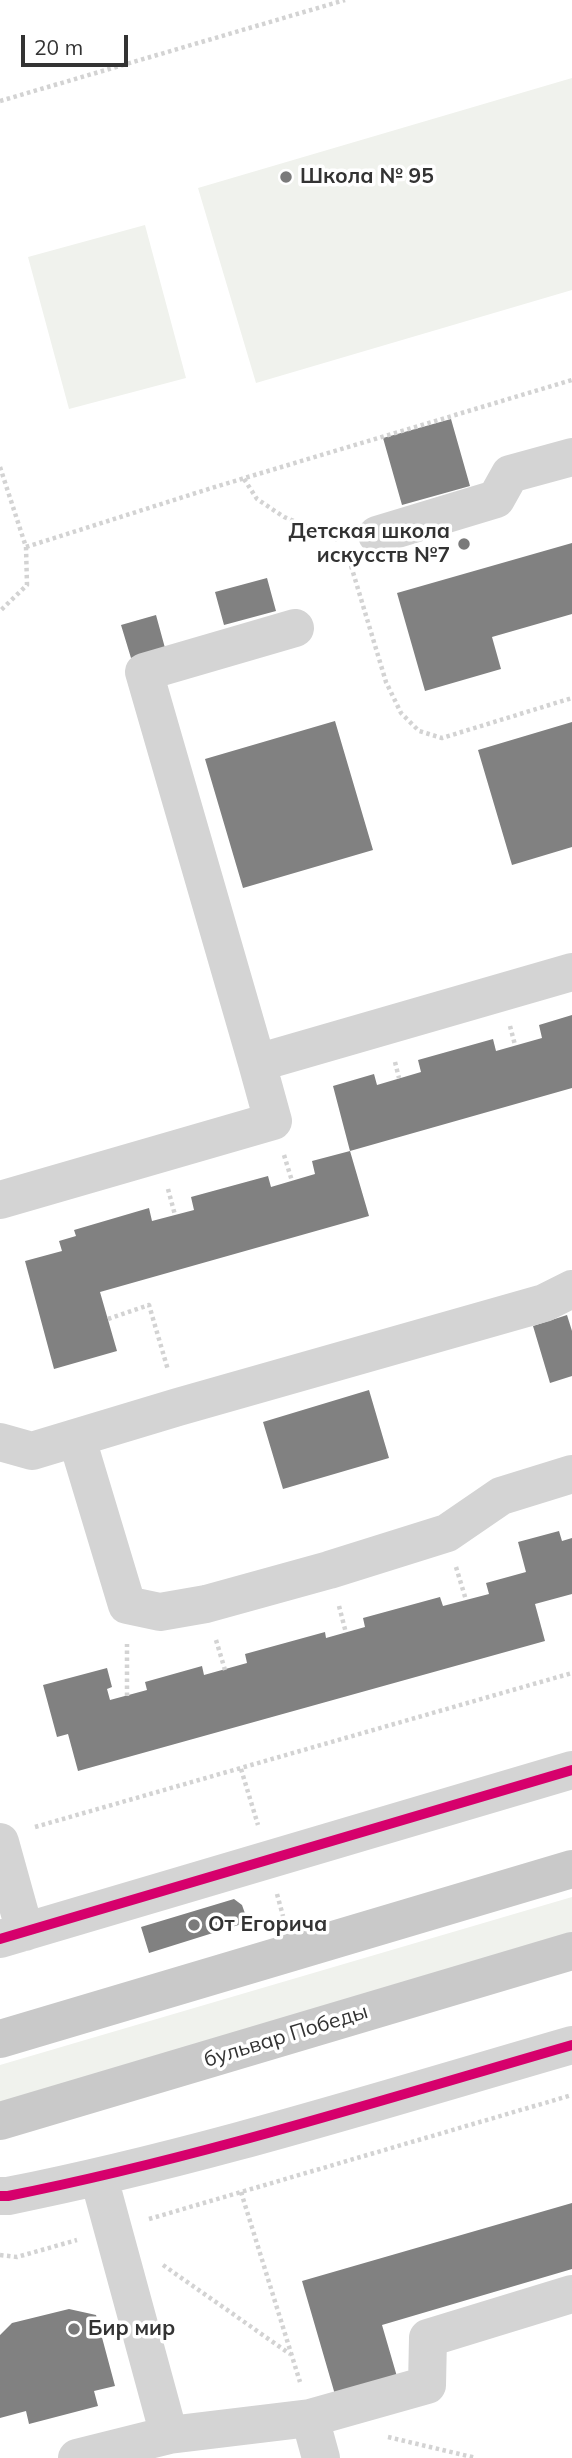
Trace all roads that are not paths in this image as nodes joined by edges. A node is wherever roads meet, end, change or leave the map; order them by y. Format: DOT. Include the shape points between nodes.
graph roads {
  1 [pos="572,457"];
  2 [pos="355,544"];
  3 [pos="295,628"];
  4 [pos="572,972"];
  5 [pos="257,1063"];
  6 [pos="0,1200"];
  7 [pos="572,1289"];
  8 [pos="77,1439"];
  9 [pos="0,1442"];
  10 [pos="572,1474"];
  11 [pos="572,1770"];
  12 [pos="13,1836"];
  13 [pos="572,1869"];
  14 [pos="12,1936"];
  15 [pos="572,1951"];
  16 [pos="0,2039"];
  17 [pos="572,2045"];
  18 [pos="0,2121"];
  19 [pos="99,2178"];
  20 [pos="0,2196"];
  21 [pos="572,2294"];
  22 [pos="310,2417"];
  23 [pos="169,2435"];
  24 [pos="89,2457"];
  25 [pos="321,2458"];
  1 -- 2 [label="street" via="510,474 496,499"];
  3 -- 5 [label="street" via="144,671"];
  4 -- 5 [label="street"];
  5 -- 6 [label="street" via="273,1121"];
  7 -- 8 [label="street" via="544,1303"];
  8 -- 9 [label="street" via="32,1451"];
  8 -- 10 [label="street" via="127,1605 160,1612 206,1604 447,1533 501,1496"];
  11 -- 14 [label="street"];
  12 -- 14 [label="street"];
  13 -- 16 [label="main road"];
  15 -- 18 [label="main road, бульвар Победы"];
  17 -- 19 [label="street"];
  19 -- 20 [label="street"];
  19 -- 23 [label="street"];
  21 -- 22 [label="street" via="428,2337 427,2385"];
  22 -- 23 [label="street"];
  22 -- 25 [label="street"];
  23 -- 24 [label="street"];
}
